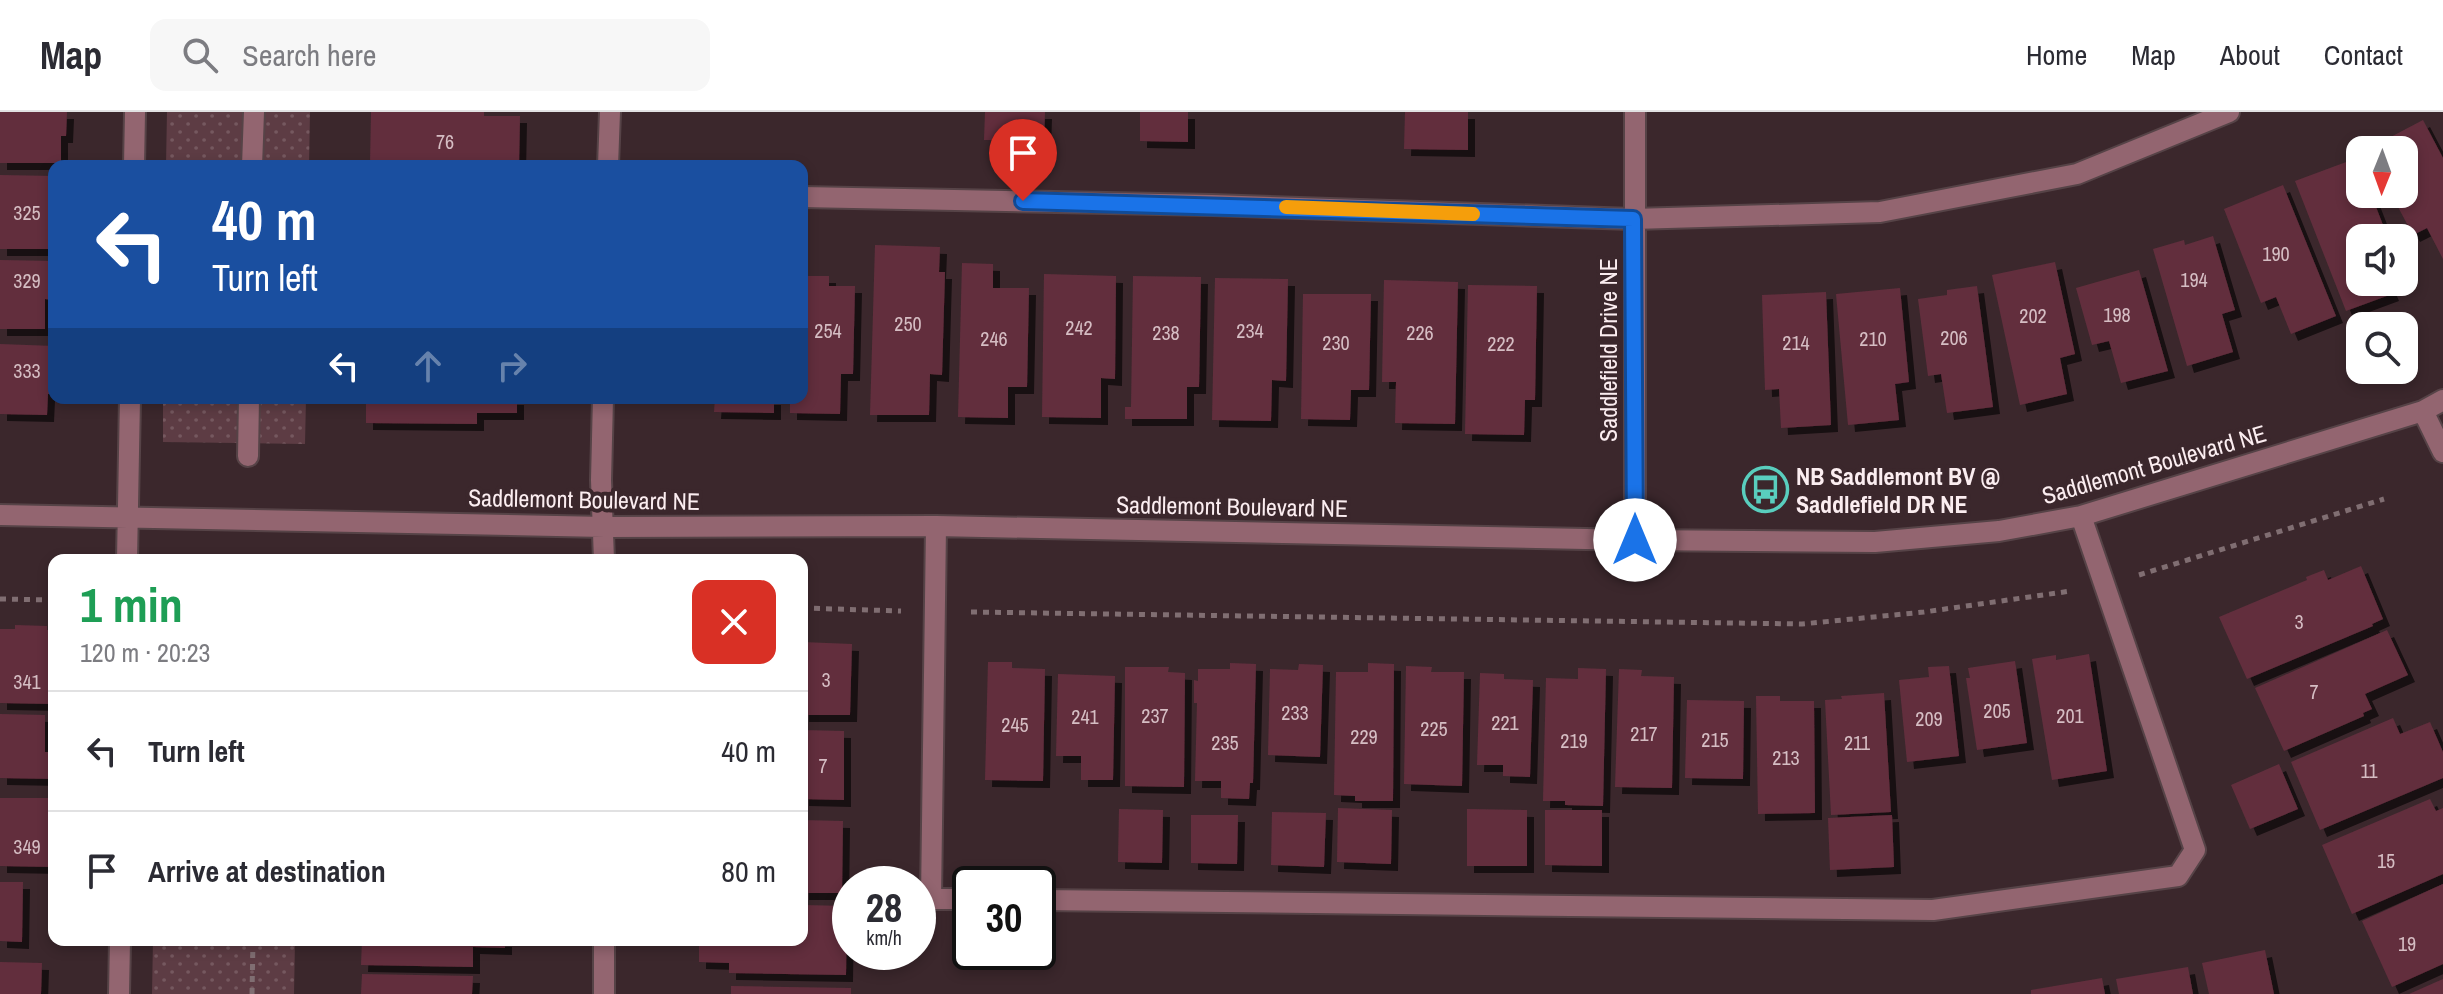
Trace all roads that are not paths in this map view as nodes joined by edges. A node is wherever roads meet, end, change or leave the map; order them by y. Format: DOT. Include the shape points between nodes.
graph roads {
  1 [pos="135,112"];
  2 [pos="254,112"];
  3 [pos="610,112"];
  4 [pos="1635,112"];
  5 [pos="2229,112"];
  6 [pos="134,160"];
  7 [pos="252,160"];
  8 [pos="608,160"];
  9 [pos="808,197"];
  10 [pos="1633,219"];
  11 [pos="2443,400"];
  12 [pos="130,404"];
  13 [pos="249,404"];
  14 [pos="603,404"];
  15 [pos="2423,411"];
  16 [pos="2443,452"];
  17 [pos="248,456"];
  18 [pos="0,515"];
  19 [pos="2081,516"];
  20 [pos="128,517"];
  21 [pos="936,526"];
  22 [pos="605,527"];
  23 [pos="1635,540"];
  24 [pos="127,554"];
  25 [pos="604,554"];
  26 [pos="952,899"];
  27 [pos="1056,900"];
  28 [pos="120,946"];
  29 [pos="604,946"];
  30 [pos="119,994"];
  31 [pos="604,994"];
  1 -- 6 [label="street"];
  2 -- 7 [label="street"];
  3 -- 8 [label="street"];
  4 -- 10 [label="street, Saddlefield Drive NE"];
  5 -- 10 [label="street" via="2077,174 1880,212"];
  9 -- 10 [label="street"];
  10 -- 23 [label="street, Saddlefield Drive NE"];
  11 -- 15 [label="street, Saddlemont Boulevard NE"];
  12 -- 20 [label="street"];
  13 -- 17 [label="street"];
  14 -- 22 [label="street"];
  15 -- 16 [label="street"];
  15 -- 19 [label="street, Saddlemont Boulevard NE"];
  18 -- 20 [label="street, Saddlemont Boulevard NE"];
  19 -- 23 [label="street, Saddlemont Boulevard NE" via="1999,531 1875,542"];
  19 -- 27 [label="street" via="2195,850 2178,876 1933,910"];
  20 -- 22 [label="street, Saddlemont Boulevard NE"];
  20 -- 24 [label="street"];
  21 -- 22 [label="street, Saddlemont Boulevard NE"];
  21 -- 23 [label="street, Saddlemont Boulevard NE"];
  21 -- 26 [label="street" via="931,899"];
  22 -- 25 [label="street"];
  28 -- 30 [label="street"];
  29 -- 31 [label="street"];
}
